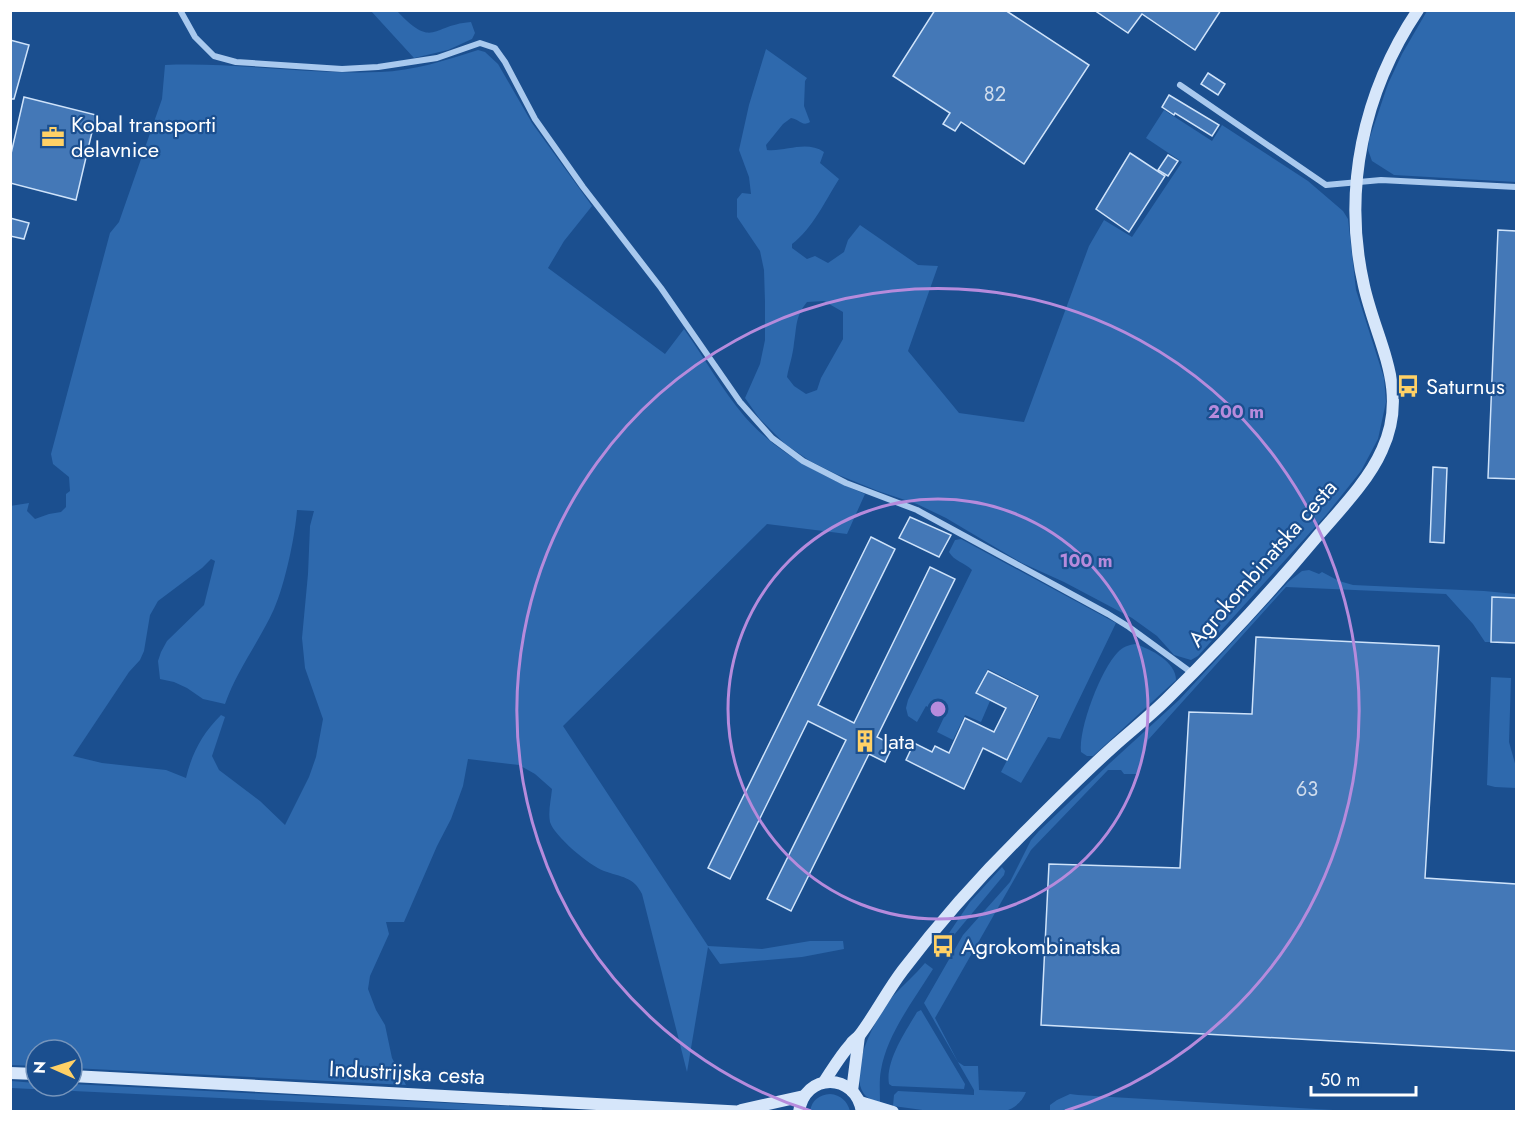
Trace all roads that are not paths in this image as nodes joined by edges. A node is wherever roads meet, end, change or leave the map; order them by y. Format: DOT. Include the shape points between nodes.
graph roads {
  1 [pos="180,10"];
  2 [pos="1418,10"];
  3 [pos="1180,85"];
  4 [pos="1356,183"];
  5 [pos="1516,188"];
  6 [pos="1192,673"];
  7 [pos="859,1036"];
  8 [pos="84,1077"];
  9 [pos="824,1083"];
  10 [pos="852,1090"];
  11 [pos="804,1096"];
  12 [pos="861,1107"];
  13 [pos="743,1111"];
  14 [pos="799,1112"];
  15 [pos="893,1112"];
  1 -- 6 [label="street" via="195,37 214,56 236,62 342,69 437,58 480,43 495,48 563,158 740,402 772,438 803,461 846,483 917,510 1108,614"];
  2 -- 4 [label="street, Agrokombinatska cesta" via="1394,52 1371,109 1359,150"];
  3 -- 4 [label="street" via="1326,185"];
  4 -- 5 [label="street" via="1381,180"];
  4 -- 6 [label="street, Agrokombinatska cesta" via="1361,272 1393,387 1388,436 1379,458 1341,508"];
  6 -- 7 [label="street, Agrokombinatska cesta" via="1006,852 922,945"];
  7 -- 9 [label="street, Agrokombinatska cesta"];
  7 -- 10 [label="street, Agrokombinatska cesta"];
  8 -- 13 [label="street, Industrijska cesta"];
  9 -- 10 [label="street" via="842,1084"];
  9 -- 11 [label="street"];
  10 -- 12 [label="street"];
  11 -- 13 [label="street, Industrijska cesta"];
  11 -- 14 [label="street"];
  12 -- 15 [label="street"];
}
